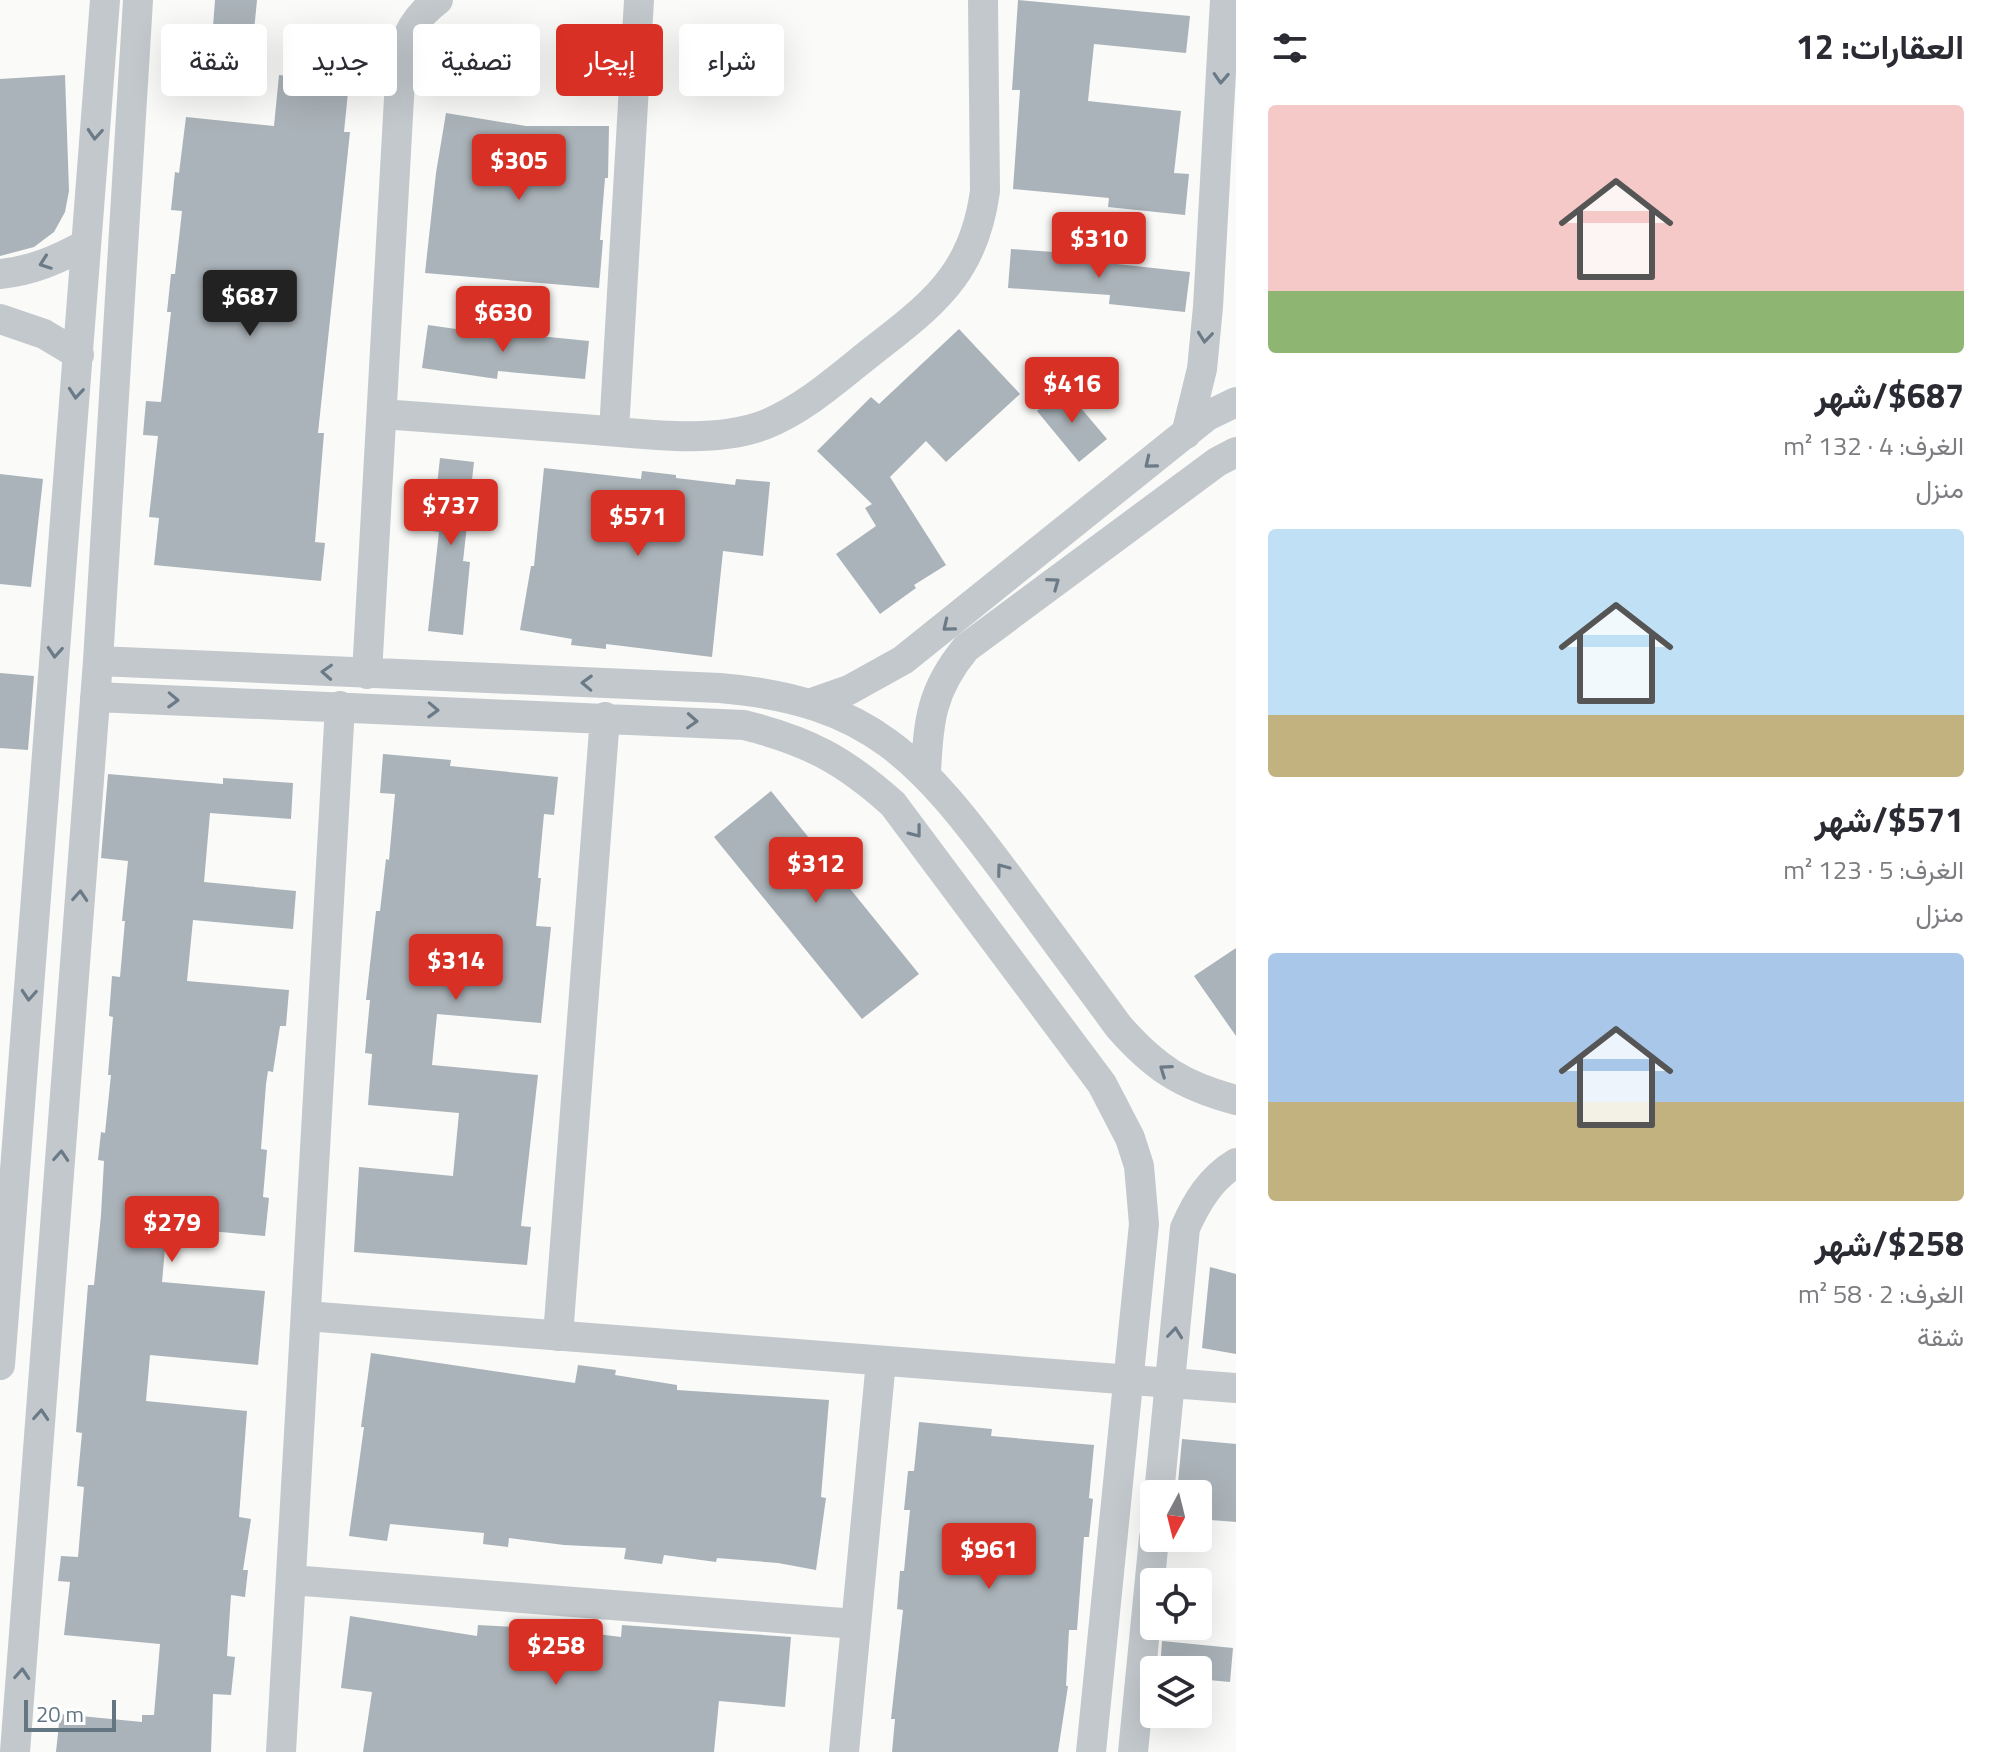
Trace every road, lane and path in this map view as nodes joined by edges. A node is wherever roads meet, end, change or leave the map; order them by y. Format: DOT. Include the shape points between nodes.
graph roads {
  1 [pos="105,0"];
  2 [pos="138,0"];
  3 [pos="438,0"];
  4 [pos="639,0"];
  5 [pos="983,0"];
  6 [pos="1225,0"];
  7 [pos="1226,184"];
  8 [pos="86,244"];
  9 [pos="0,274"];
  10 [pos="0,319"];
  11 [pos="79,355"];
  12 [pos="1236,402"];
  13 [pos="382,414"];
  14 [pos="614,431"];
  15 [pos="1186,434"];
  16 [pos="1236,452"];
  17 [pos="98,661"];
  18 [pos="367,674"];
  19 [pos="95,697"];
  20 [pos="812,703"];
  21 [pos="340,706"];
  22 [pos="605,717"];
  23 [pos="926,774"];
  24 [pos="23,1072"];
  25 [pos="67,1075"];
  26 [pos="1236,1100"];
  27 [pos="1236,1163"];
  28 [pos="306,1316"];
  29 [pos="558,1336"];
  30 [pos="881,1361"];
  31 [pos="0,1365"];
  32 [pos="1128,1380"];
  33 [pos="1170,1383"];
  34 [pos="1236,1388"];
  35 [pos="1160,1480"];
  36 [pos="1153,1552"];
  37 [pos="291,1580"];
  38 [pos="856,1624"];
  39 [pos="15,1752"];
  40 [pos="281,1752"];
  41 [pos="844,1752"];
  42 [pos="1091,1752"];
  43 [pos="1133,1752"];
  1 -- 8 [label="street, one-way"];
  2 -- 17 [label="street"];
  3 -- 13 [label="street" via="415,20 403,47"];
  4 -- 14 [label="street"];
  5 -- 14 [label="street" via="982,215 966,259 938,298 809,399 765,425 717,435"];
  6 -- 7 [label="street, one-way"];
  7 -- 15 [label="street, one-way" via="1202,369"];
  8 -- 9 [label="street, one-way" via="42,265"];
  8 -- 11 [label="street"];
  10 -- 11 [label="street" via="44,334"];
  11 -- 24 [label="street, one-way"];
  12 -- 15 [label="street"];
  13 -- 14 [label="street"];
  13 -- 18 [label="street"];
  15 -- 20 [label="street, one-way" via="928,642 877,676"];
  23 -- 16 [label="street, one-way" via="930,714 944,678 966,648"];
  18 -- 17 [label="street, one-way"];
  17 -- 19 [label="street"];
  20 -- 18 [label="street, one-way" via="720,688"];
  19 -- 21 [label="street, one-way"];
  25 -- 19 [label="street, one-way"];
  20 -- 23 [label="street" via="878,736"];
  21 -- 22 [label="street, one-way"];
  21 -- 28 [label="street"];
  22 -- 29 [label="street"];
  22 -- 32 [label="street, one-way" via="744,725 785,735 861,775 920,837 1102,1084 1130,1138 1139,1166 1144,1224"];
  26 -- 23 [label="street, one-way" via="1181,1081 1143,1054"];
  24 -- 25 [label="street"];
  24 -- 31 [label="street"];
  39 -- 25 [label="street, one-way"];
  33 -- 27 [label="street, one-way" via="1185,1228 1203,1193"];
  28 -- 29 [label="street"];
  28 -- 37 [label="street"];
  29 -- 30 [label="street"];
  30 -- 32 [label="street"];
  30 -- 38 [label="street"];
  32 -- 33 [label="street"];
  32 -- 42 [label="street"];
  33 -- 34 [label="street"];
  33 -- 35 [label="street"];
  36 -- 43 [label="street"];
  37 -- 38 [label="street"];
  37 -- 40 [label="street"];
  38 -- 41 [label="street"];
}
